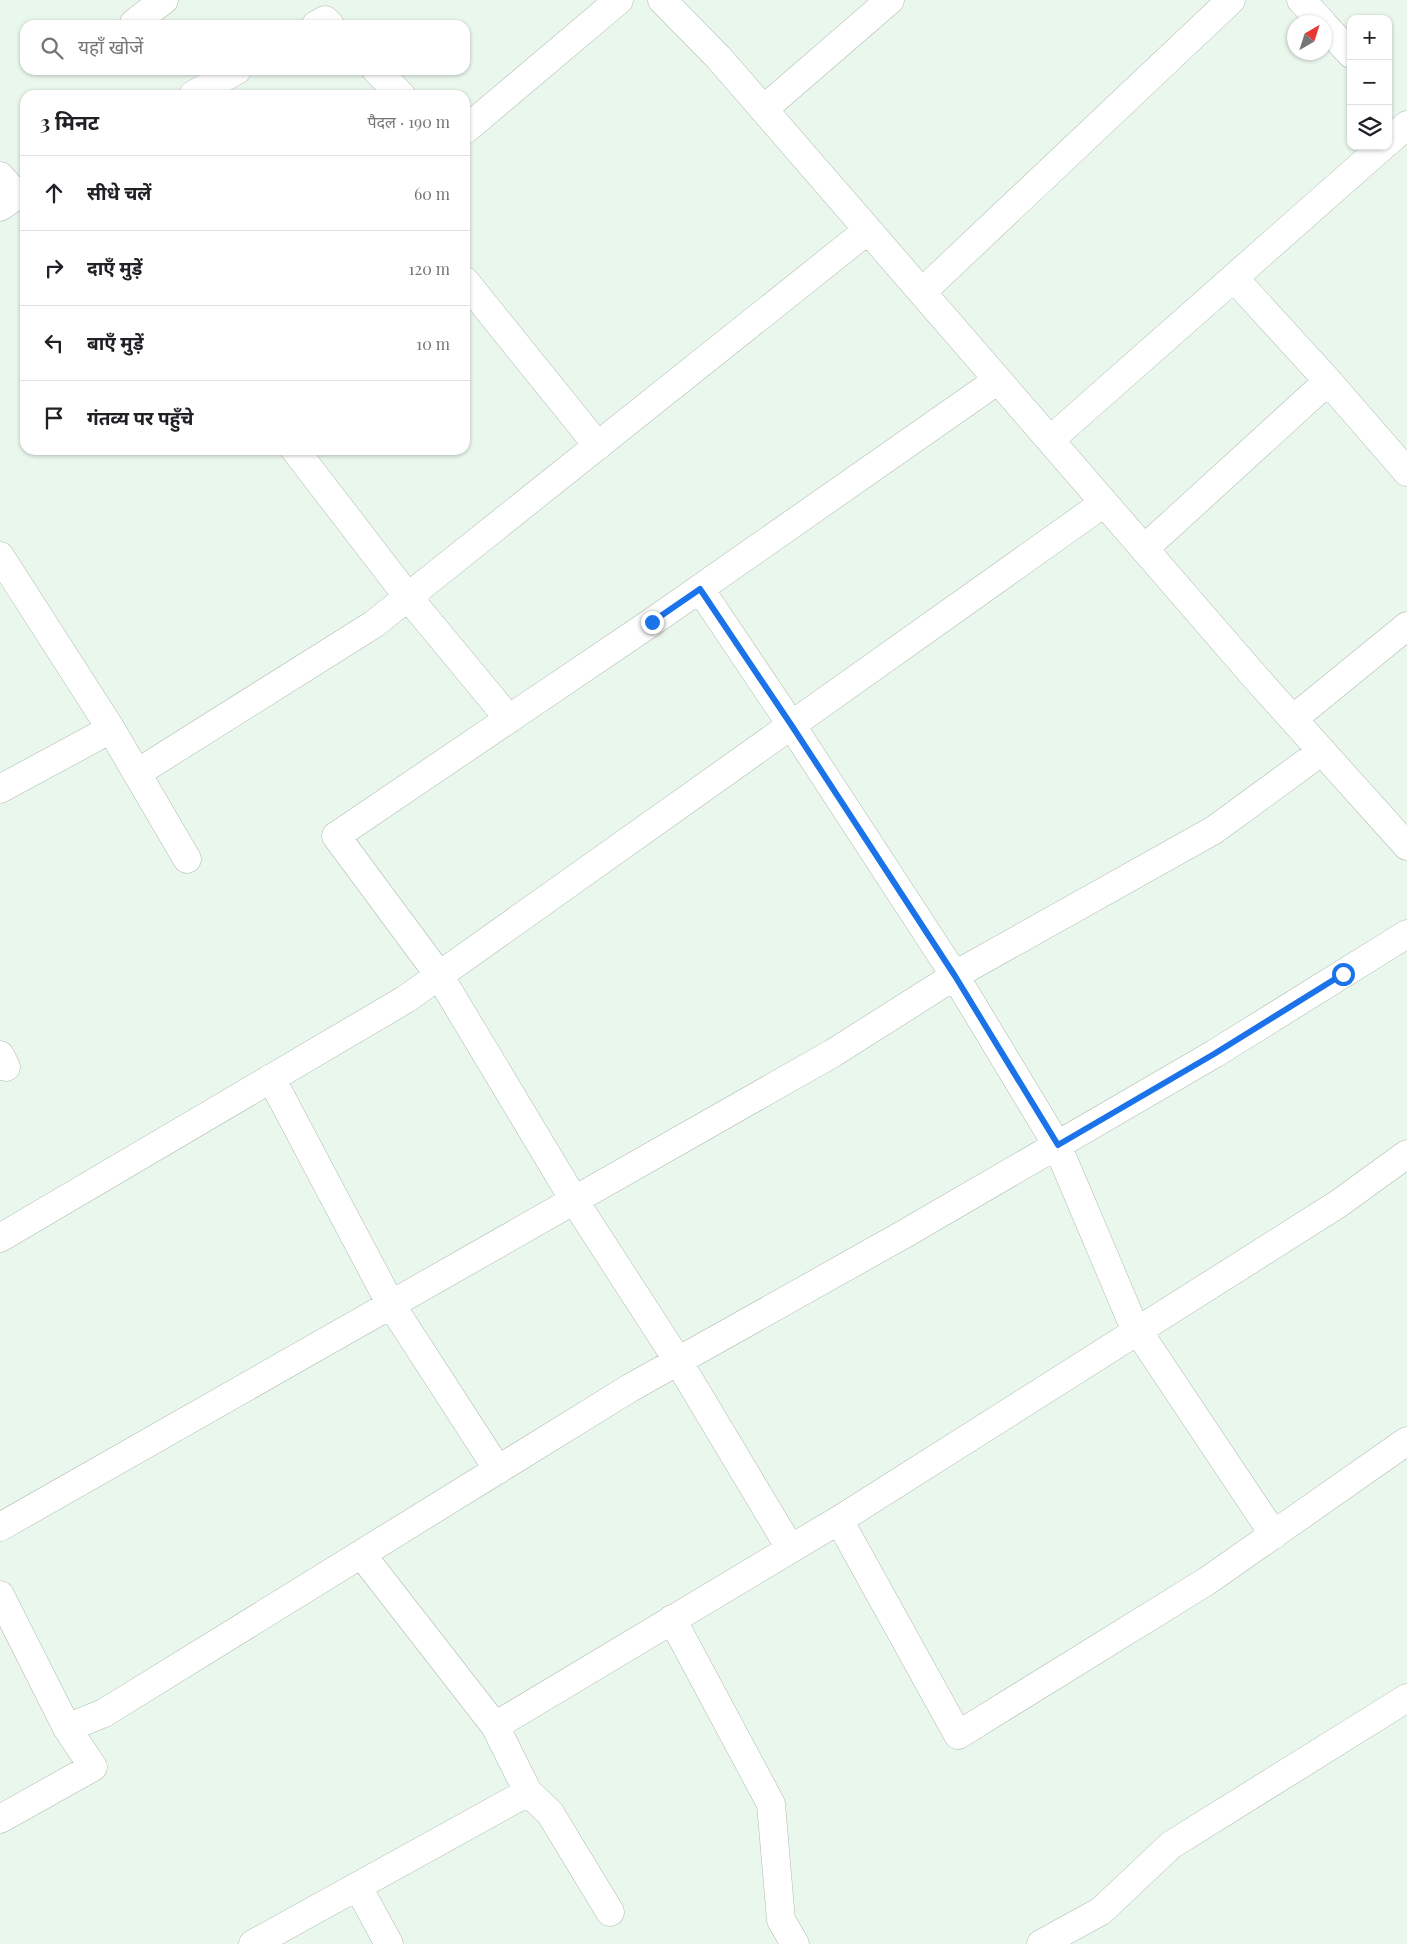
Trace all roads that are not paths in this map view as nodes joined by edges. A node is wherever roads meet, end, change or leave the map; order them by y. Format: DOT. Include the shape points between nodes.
graph roads {
  1 [pos="164,0"];
  2 [pos="619,0"];
  3 [pos="662,0"];
  4 [pos="890,0"];
  5 [pos="1231,0"];
  6 [pos="1301,0"];
  7 [pos="1315,15"];
  8 [pos="138,20"];
  9 [pos="1332,34"];
  10 [pos="1347,50"];
  11 [pos="228,75"];
  12 [pos="381,75"];
  13 [pos="202,90"];
  14 [pos="396,90"];
  15 [pos="764,109"];
  16 [pos="470,126"];
  17 [pos="1407,126"];
  18 [pos="1392,139"];
  19 [pos="1378,150"];
  20 [pos="868,230"];
  21 [pos="1234,278"];
  22 [pos="470,286"];
  23 [pos="922,292"];
  24 [pos="998,380"];
  25 [pos="1328,381"];
  26 [pos="1050,440"];
  27 [pos="598,446"];
  28 [pos="299,455"];
  29 [pos="1407,472"];
  30 [pos="1104,503"];
  31 [pos="1144,549"];
  32 [pos="0,556"];
  33 [pos="700,589"];
  34 [pos="408,596"];
  35 [pos="1407,626"];
  36 [pos="509,719"];
  37 [pos="1293,720"];
  38 [pos="792,726"];
  39 [pos="111,729"];
  40 [pos="1322,751"];
  41 [pos="137,773"];
  42 [pos="0,789"];
  43 [pos="1407,846"];
  44 [pos="187,859"];
  45 [pos="1407,934"];
  46 [pos="439,975"];
  47 [pos="955,976"];
  48 [pos="271,1078"];
  49 [pos="1058,1145"];
  50 [pos="1407,1154"];
  51 [pos="574,1200"];
  52 [pos="0,1238"];
  53 [pos="391,1304"];
  54 [pos="1139,1330"];
  55 [pos="678,1361"];
  56 [pos="1407,1441"];
  57 [pos="498,1470"];
  58 [pos="839,1520"];
  59 [pos="0,1527"];
  60 [pos="1274,1535"];
  61 [pos="790,1548"];
  62 [pos="362,1555"];
  63 [pos="0,1595"];
  64 [pos="672,1619"];
  65 [pos="1407,1698"];
  66 [pos="495,1726"];
  67 [pos="67,1728"];
  68 [pos="528,1792"];
  69 [pos="0,1819"];
  70 [pos="358,1887"];
  71 [pos="610,1912"];
  72 [pos="254,1944"];
  73 [pos="389,1944"];
  74 [pos="795,1944"];
  75 [pos="1041,1944"];
  1 -- 8 [label="street"];
  2 -- 16 [label="street"];
  3 -- 15 [label="street"];
  4 -- 15 [label="street"];
  5 -- 23 [label="street"];
  6 -- 7 [label="street"];
  9 -- 10 [label="street"];
  11 -- 13 [label="street"];
  12 -- 14 [label="street"];
  15 -- 20 [label="street"];
  17 -- 18 [label="street"];
  19 -- 21 [label="street"];
  20 -- 23 [label="street"];
  20 -- 27 [label="street"];
  21 -- 25 [label="street"];
  21 -- 26 [label="street"];
  22 -- 27 [label="street"];
  23 -- 24 [label="street"];
  24 -- 26 [label="street"];
  24 -- 33 [label="street"];
  25 -- 29 [label="street"];
  25 -- 31 [label="street"];
  26 -- 30 [label="street"];
  27 -- 34 [label="street"];
  28 -- 34 [label="street"];
  30 -- 31 [label="street"];
  30 -- 38 [label="street"];
  31 -- 37 [label="street"];
  32 -- 39 [label="street"];
  33 -- 36 [label="street"];
  33 -- 38 [label="street"];
  34 -- 36 [label="street"];
  34 -- 41 [label="street" via="374,624"];
  35 -- 37 [label="street"];
  36 -- 46 [label="street" via="336,836"];
  37 -- 40 [label="street"];
  38 -- 46 [label="street"];
  38 -- 47 [label="street"];
  39 -- 41 [label="street"];
  39 -- 42 [label="street"];
  40 -- 43 [label="street"];
  40 -- 47 [label="street" via="1214,830"];
  41 -- 44 [label="street"];
  45 -- 49 [label="street" via="1214,1054"];
  46 -- 48 [label="street" via="406,999"];
  46 -- 51 [label="street"];
  47 -- 49 [label="street"];
  47 -- 51 [label="street" via="832,1053"];
  48 -- 52 [label="street"];
  48 -- 53 [label="street"];
  49 -- 54 [label="street" via="1132,1322"];
  49 -- 55 [label="street"];
  50 -- 54 [label="street" via="1338,1204"];
  51 -- 53 [label="street"];
  51 -- 55 [label="street"];
  53 -- 57 [label="street"];
  53 -- 59 [label="street"];
  54 -- 58 [label="street"];
  54 -- 60 [label="street"];
  55 -- 57 [label="street"];
  55 -- 61 [label="street"];
  56 -- 60 [label="street"];
  57 -- 62 [label="street"];
  58 -- 60 [label="street" via="958,1735 1207,1581"];
  58 -- 61 [label="street"];
  61 -- 64 [label="street"];
  62 -- 66 [label="street"];
  62 -- 67 [label="street" via="104,1713"];
  63 -- 67 [label="street"];
  64 -- 66 [label="street"];
  64 -- 74 [label="street" via="770,1804 781,1920"];
  65 -- 75 [label="street" via="1171,1845 1101,1911"];
  66 -- 68 [label="street"];
  67 -- 69 [label="street" via="93,1767"];
  68 -- 70 [label="street"];
  68 -- 71 [label="street" via="550,1813"];
  70 -- 72 [label="street"];
  70 -- 73 [label="street"];
}
